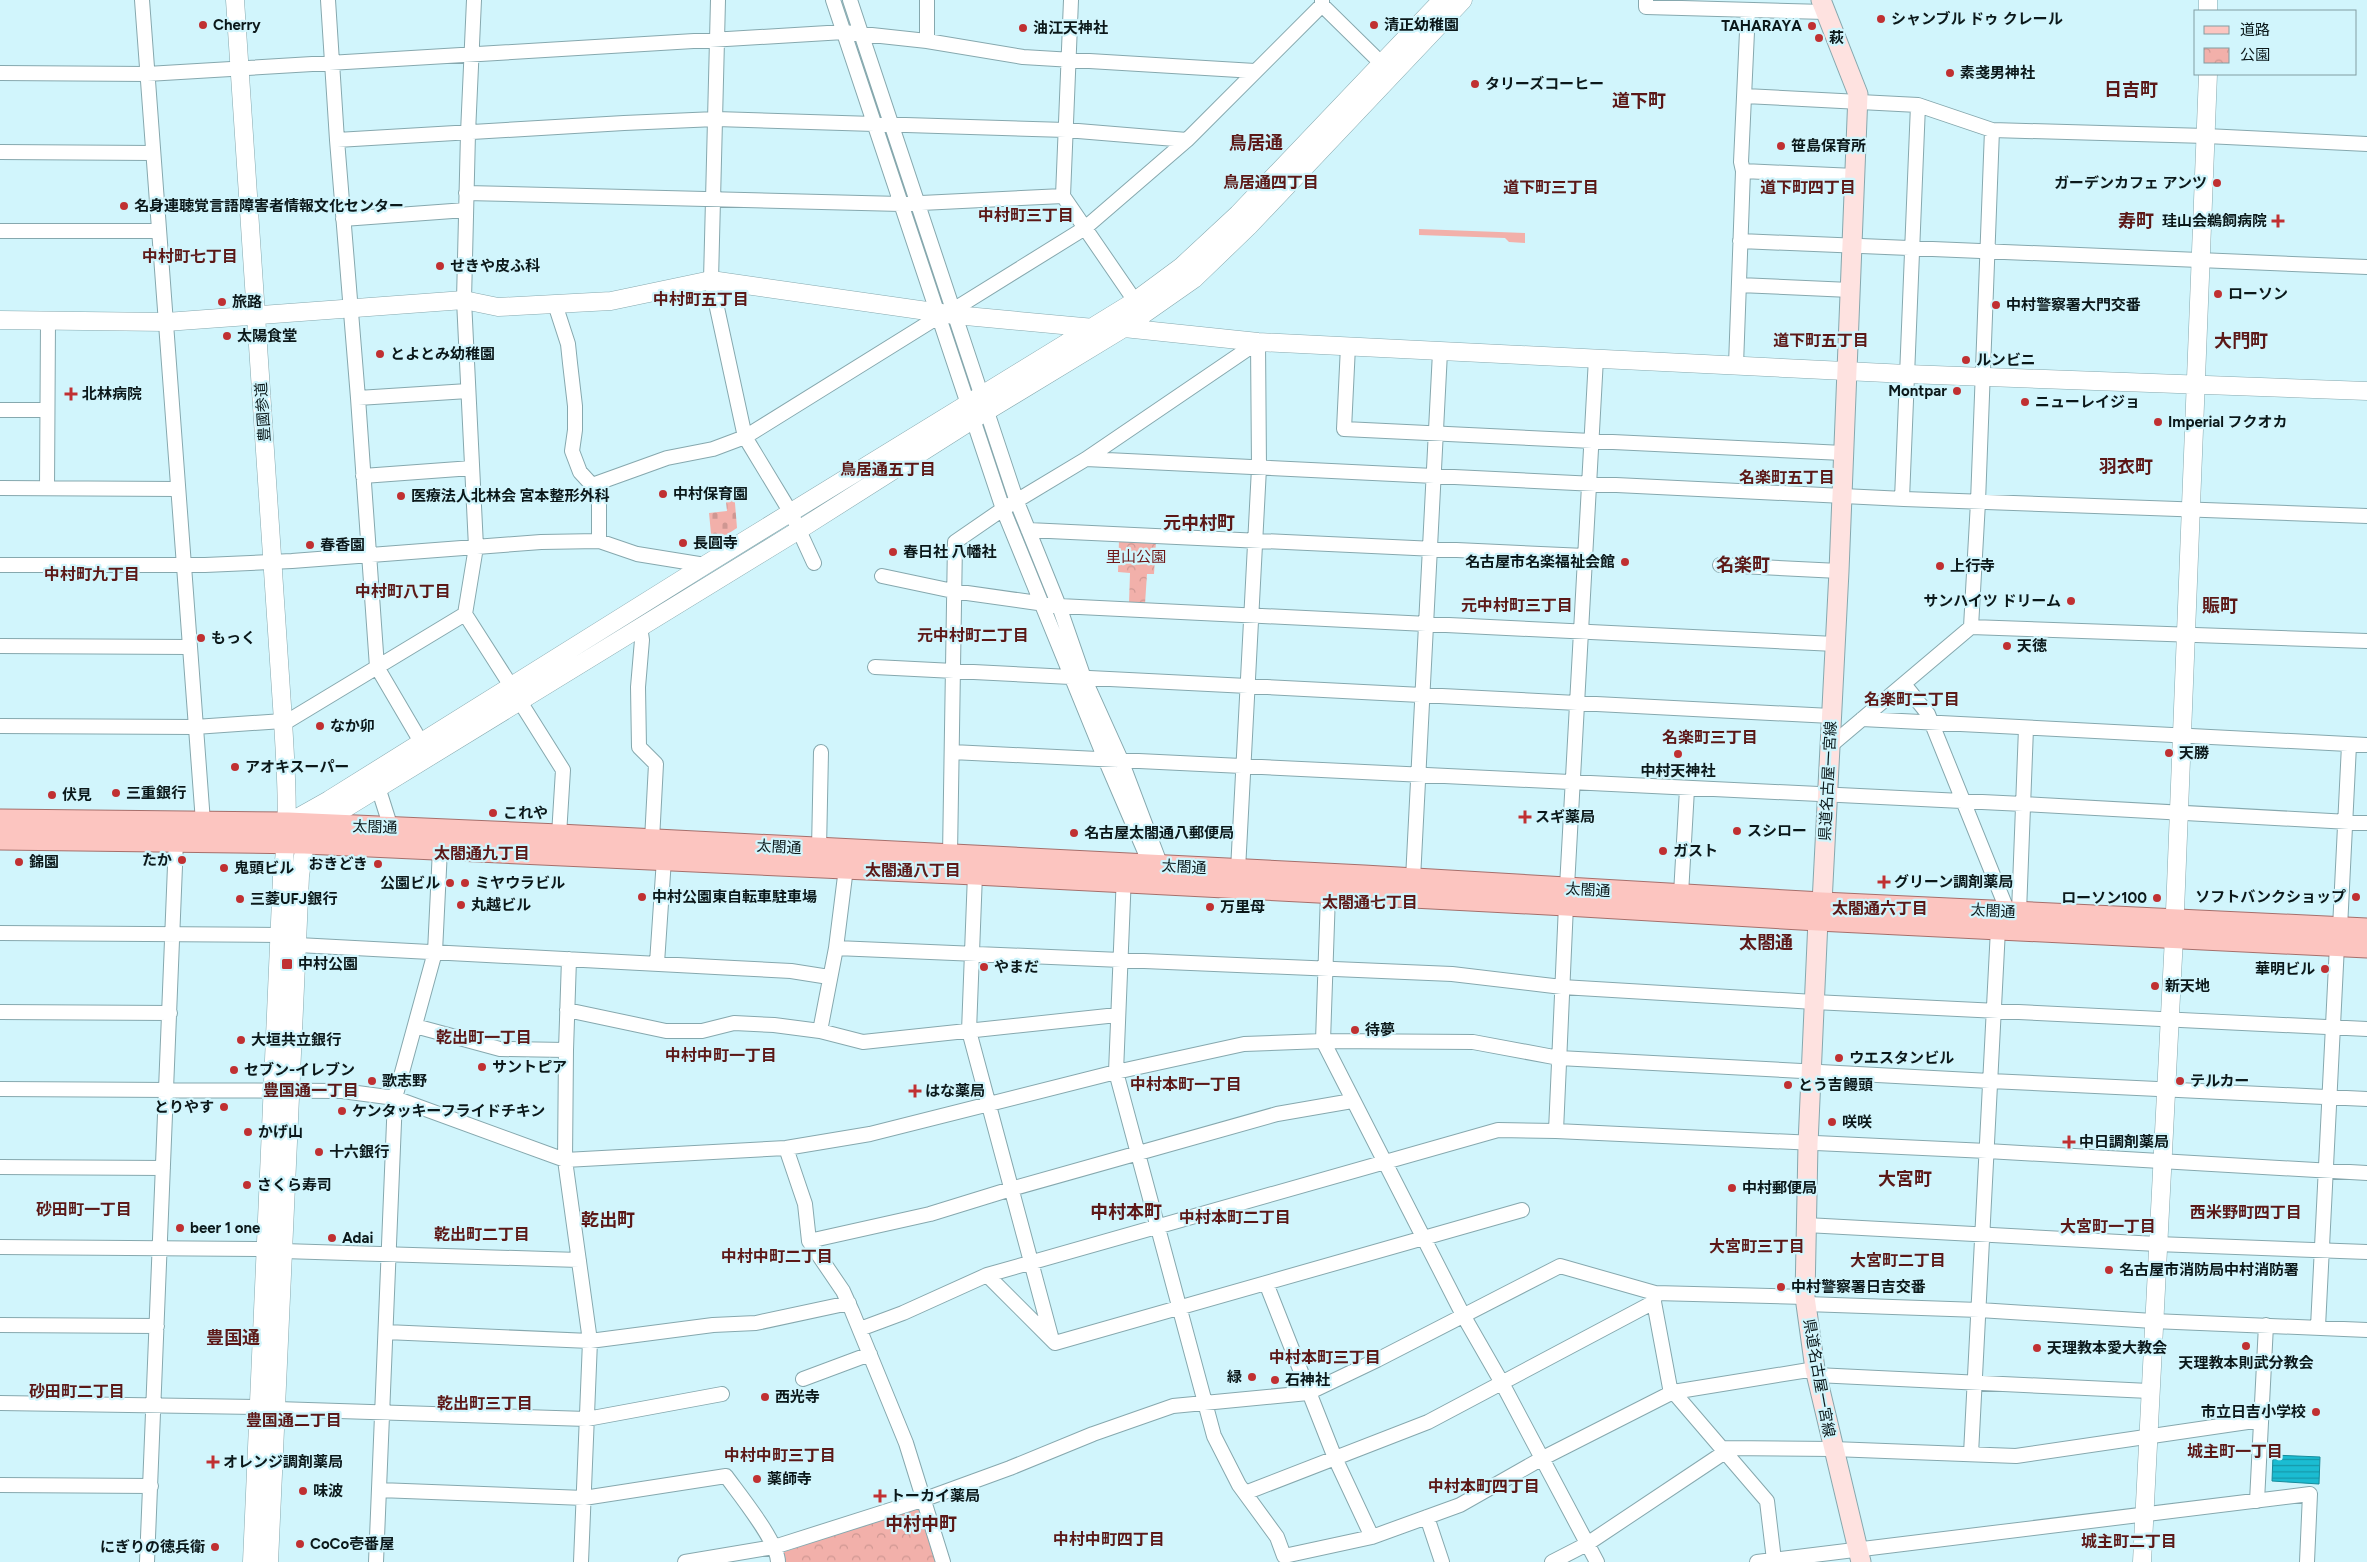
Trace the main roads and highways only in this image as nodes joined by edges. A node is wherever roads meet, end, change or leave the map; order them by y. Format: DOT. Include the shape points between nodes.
graph roads {
  1 [pos="1823,6"];
  2 [pos="0,820"];
  3 [pos="293,836"];
  4 [pos="0,839"];
  5 [pos="1124,873"];
  6 [pos="1566,897"];
  7 [pos="1820,912"];
  8 [pos="2367,929"];
  9 [pos="2339,936"];
  10 [pos="2367,947"];
  11 [pos="1859,1555"];
  1 -- 7 [label="main road, 県道名古屋一宮線" via="1858,94 1839,571"];
  2 -- 3 [label="main road, 太閤通" via="202,822"];
  3 -- 4 [label="main road, 太閤通" via="176,841"];
  3 -- 5 [label="main road, 太閤通" via="440,849 975,874"];
  3 -- 5 [label="main road, 太閤通" via="318,825 559,835 950,855"];
  5 -- 6 [label="main road, 太閤通" via="1328,894"];
  5 -- 6 [label="main road, 太閤通" via="1156,866 1414,879"];
  6 -- 7 [label="main road, 太閤通"];
  6 -- 7 [label="main road, 太閤通" via="1681,894"];
  7 -- 9 [label="main road, 太閤通" via="2008,918"];
  7 -- 11 [label="main road, 県道名古屋一宮線" via="1808,1144 1806,1301 1816,1372"];
  8 -- 9 [label="main road, 太閤通"];
  9 -- 10 [label="main road, 太閤通"];
}
